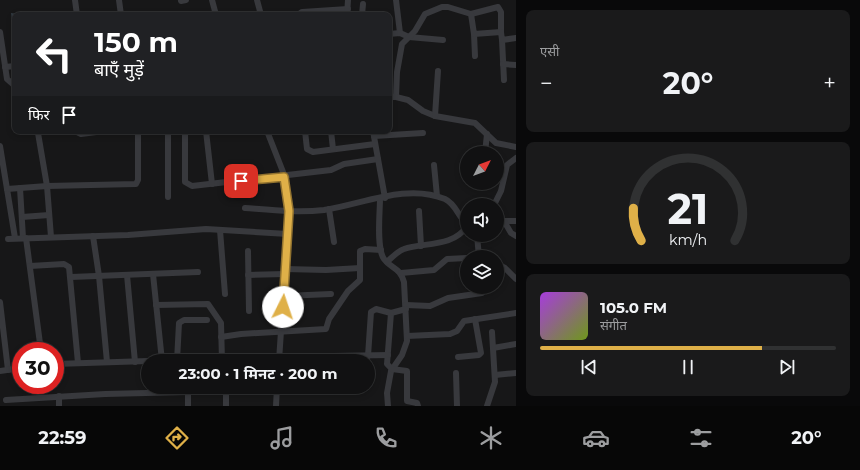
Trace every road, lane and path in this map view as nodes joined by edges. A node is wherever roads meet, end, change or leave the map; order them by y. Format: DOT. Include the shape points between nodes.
graph roads {
  1 [pos="75,0"];
  2 [pos="118,0"];
  3 [pos="212,0"];
  4 [pos="257,0"];
  5 [pos="348,0"];
  6 [pos="396,0"];
  7 [pos="363,4"];
  8 [pos="77,12"];
  9 [pos="120,12"];
  10 [pos="215,12"];
  11 [pos="259,12"];
  12 [pos="302,12"];
  13 [pos="348,12"];
  14 [pos="362,12"];
  15 [pos="471,14"];
  16 [pos="0,32"];
  17 [pos="501,32"];
  18 [pos="400,33"];
  19 [pos="392,34"];
  20 [pos="474,34"];
  21 [pos="409,37"];
  22 [pos="516,38"];
  23 [pos="443,40"];
  24 [pos="502,40"];
  25 [pos="475,56"];
  26 [pos="503,64"];
  27 [pos="516,64"];
  28 [pos="12,67"];
  29 [pos="6,68"];
  30 [pos="438,71"];
  31 [pos="504,80"];
  32 [pos="12,83"];
  33 [pos="392,97"];
  34 [pos="396,97"];
  35 [pos="435,116"];
  36 [pos="423,133"];
  37 [pos="38,134"];
  38 [pos="138,134"];
  39 [pos="168,134"];
  40 [pos="185,134"];
  41 [pos="206,134"];
  42 [pos="268,134"];
  43 [pos="305,134"];
  44 [pos="330,134"];
  45 [pos="373,134"];
  46 [pos="392,134"];
  47 [pos="487,134"];
  48 [pos="375,144"];
  49 [pos="0,146"];
  50 [pos="486,146"];
  51 [pos="516,147"];
  52 [pos="333,150"];
  53 [pos="516,158"];
  54 [pos="378,159"];
  55 [pos="434,165"];
  56 [pos="505,170"];
  57 [pos="284,177"];
  58 [pos="212,184"];
  59 [pos="47,186"];
  60 [pos="20,188"];
  61 [pos="7,189"];
  62 [pos="437,196"];
  63 [pos="168,197"];
  64 [pos="382,198"];
  65 [pos="497,198"];
  66 [pos="244,208"];
  67 [pos="329,209"];
  68 [pos="289,211"];
  69 [pos="419,211"];
  70 [pos="49,215"];
  71 [pos="460,215"];
  72 [pos="22,217"];
  73 [pos="504,221"];
  74 [pos="516,221"];
  75 [pos="220,230"];
  76 [pos="288,234"];
  77 [pos="460,234"];
  78 [pos="93,236"];
  79 [pos="516,236"];
  80 [pos="51,237"];
  81 [pos="24,238"];
  82 [pos="334,242"];
  83 [pos="421,246"];
  84 [pos="380,250"];
  85 [pos="248,251"];
  86 [pos="460,258"];
  87 [pos="387,262"];
  88 [pos="30,266"];
  89 [pos="360,268"];
  90 [pos="504,268"];
  91 [pos="198,272"];
  92 [pos="285,272"];
  93 [pos="401,273"];
  94 [pos="153,274"];
  95 [pos="127,275"];
  96 [pos="248,275"];
  97 [pos="99,276"];
  98 [pos="71,277"];
  99 [pos="516,279"];
  100 [pos="225,294"];
  101 [pos="331,294"];
  102 [pos="475,294"];
  103 [pos="284,296"];
  104 [pos="0,302"];
  105 [pos="156,305"];
  106 [pos="406,307"];
  107 [pos="249,311"];
  108 [pos="391,313"];
  109 [pos="516,313"];
  110 [pos="475,319"];
  111 [pos="207,320"];
  112 [pos="281,331"];
  113 [pos="492,332"];
  114 [pos="407,336"];
  115 [pos="221,337"];
  116 [pos="40,342"];
  117 [pos="516,344"];
  118 [pos="493,348"];
  119 [pos="161,354"];
  120 [pos="177,354"];
  121 [pos="222,354"];
  122 [pos="279,354"];
  123 [pos="368,354"];
  124 [pos="388,355"];
  125 [pos="375,356"];
  126 [pos="458,357"];
  127 [pos="107,362"];
  128 [pos="135,362"];
  129 [pos="141,362"];
  130 [pos="78,363"];
  131 [pos="64,364"];
  132 [pos="12,369"];
  133 [pos="392,369"];
  134 [pos="8,370"];
  135 [pos="0,371"];
  136 [pos="456,373"];
  137 [pos="516,373"];
  138 [pos="495,375"];
  139 [pos="141,392"];
  140 [pos="188,394"];
  141 [pos="226,394"];
  142 [pos="277,394"];
  143 [pos="59,396"];
  144 [pos="6,400"];
  145 [pos="59,406"];
  146 [pos="188,406"];
  147 [pos="226,406"];
  148 [pos="276,406"];
  149 [pos="388,406"];
  150 [pos="418,406"];
  151 [pos="457,406"];
  152 [pos="487,406"];
  1 -- 8 [label="street"];
  2 -- 9 [label="street"];
  3 -- 10 [label="street"];
  4 -- 11 [label="street"];
  5 -- 13 [label="street"];
  6 -- 18 [label="street"];
  7 -- 14 [label="street"];
  12 -- 13 [label="street"];
  15 -- 17 [label="street" via="498,7 501,12"];
  15 -- 20 [label="street"];
  15 -- 21 [label="street" via="448,7 430,11 421,18 415,32"];
  16 -- 29 [label="street"];
  17 -- 20 [label="street"];
  17 -- 24 [label="street"];
  18 -- 19 [label="street"];
  18 -- 21 [label="street"];
  20 -- 25 [label="street"];
  21 -- 23 [label="street"];
  21 -- 34 [label="street" via="404,40 401,48"];
  22 -- 24 [label="street"];
  24 -- 26 [label="street"];
  26 -- 27 [label="street"];
  26 -- 31 [label="street"];
  28 -- 29 [label="street"];
  29 -- 32 [label="street" via="7,78"];
  30 -- 35 [label="street"];
  33 -- 34 [label="street"];
  34 -- 35 [label="street" via="408,100"];
  35 -- 47 [label="street" via="474,123"];
  36 -- 46 [label="street"];
  37 -- 59 [label="street"];
  38 -- 59 [label="street" via="136,184"];
  39 -- 63 [label="street"];
  40 -- 58 [label="street" via="186,182 192,186"];
  41 -- 58 [label="street"];
  42 -- 57 [label="street"];
  43 -- 52 [label="street" via="306,146 310,152"];
  44 -- 52 [label="street"];
  45 -- 48 [label="street"];
  47 -- 50 [label="street"];
  47 -- 51 [label="street" via="500,145"];
  48 -- 52 [label="street"];
  48 -- 54 [label="street"];
  49 -- 61 [label="street"];
  53 -- 56 [label="street"];
  54 -- 57 [label="street"];
  54 -- 64 [label="street"];
  55 -- 62 [label="street"];
  56 -- 65 [label="street"];
  57 -- 58 [label="street"];
  57 -- 68 [label="street"];
  59 -- 60 [label="street"];
  59 -- 70 [label="street"];
  60 -- 61 [label="street"];
  60 -- 72 [label="street"];
  61 -- 81 [label="street" via="11,238"];
  62 -- 64 [label="street" via="412,193"];
  62 -- 71 [label="street" via="451,203"];
  64 -- 67 [label="street"];
  64 -- 84 [label="street"];
  66 -- 68 [label="street"];
  67 -- 68 [label="street"];
  67 -- 82 [label="street"];
  68 -- 76 [label="street"];
  69 -- 83 [label="street"];
  70 -- 72 [label="street"];
  70 -- 80 [label="street"];
  72 -- 81 [label="street"];
  73 -- 74 [label="street"];
  73 -- 79 [label="street" via="511,233"];
  75 -- 76 [label="street"];
  75 -- 78 [label="street"];
  75 -- 100 [label="street"];
  76 -- 92 [label="street"];
  77 -- 83 [label="street" via="442,243"];
  78 -- 80 [label="street"];
  78 -- 97 [label="street"];
  80 -- 81 [label="street"];
  81 -- 88 [label="street"];
  83 -- 87 [label="street" via="402,249"];
  84 -- 87 [label="street"];
  84 -- 89 [label="street" via="360,251"];
  85 -- 96 [label="street"];
  86 -- 93 [label="street" via="447,259 434,270"];
  87 -- 93 [label="street"];
  88 -- 98 [label="street" via="67,264"];
  88 -- 116 [label="street"];
  89 -- 92 [label="street"];
  89 -- 112 [label="street" via="360,280 348,291 330,316 326,329"];
  90 -- 99 [label="street"];
  91 -- 94 [label="street"];
  92 -- 96 [label="street"];
  92 -- 103 [label="street"];
  93 -- 106 [label="street"];
  94 -- 95 [label="street"];
  94 -- 105 [label="street"];
  95 -- 97 [label="street"];
  95 -- 128 [label="street"];
  96 -- 107 [label="street"];
  97 -- 98 [label="street"];
  97 -- 127 [label="street"];
  98 -- 130 [label="street"];
  101 -- 103 [label="street"];
  102 -- 106 [label="street" via="448,298 430,306"];
  103 -- 112 [label="street"];
  104 -- 134 [label="street"];
  105 -- 115 [label="street" via="208,304 220,320"];
  105 -- 119 [label="street"];
  106 -- 108 [label="street"];
  106 -- 114 [label="street"];
  108 -- 123 [label="street" via="376,309 371,312"];
  108 -- 124 [label="street"];
  109 -- 110 [label="street"];
  110 -- 114 [label="street" via="464,321 457,331 450,334"];
  110 -- 126 [label="street" via="481,354"];
  111 -- 120 [label="street" via="184,320 179,323"];
  112 -- 115 [label="street"];
  112 -- 122 [label="street"];
  113 -- 118 [label="street"];
  114 -- 133 [label="street" via="406,347"];
  115 -- 121 [label="street"];
  117 -- 118 [label="street"];
  118 -- 138 [label="street"];
  124 -- 125 [label="street"];
  124 -- 133 [label="street" via="387,364"];
  127 -- 128 [label="street"];
  127 -- 130 [label="street"];
  128 -- 129 [label="street"];
  130 -- 131 [label="street"];
  132 -- 134 [label="street"];
  133 -- 149 [label="street"];
  133 -- 150 [label="street" via="407,371 407,401 417,403"];
  134 -- 135 [label="street"];
  136 -- 151 [label="street"];
  137 -- 138 [label="street"];
  138 -- 152 [label="street" via="493,391"];
  139 -- 143 [label="street"];
  140 -- 146 [label="street"];
  141 -- 147 [label="street"];
  142 -- 148 [label="street"];
  143 -- 144 [label="street"];
  143 -- 145 [label="street"];
}
